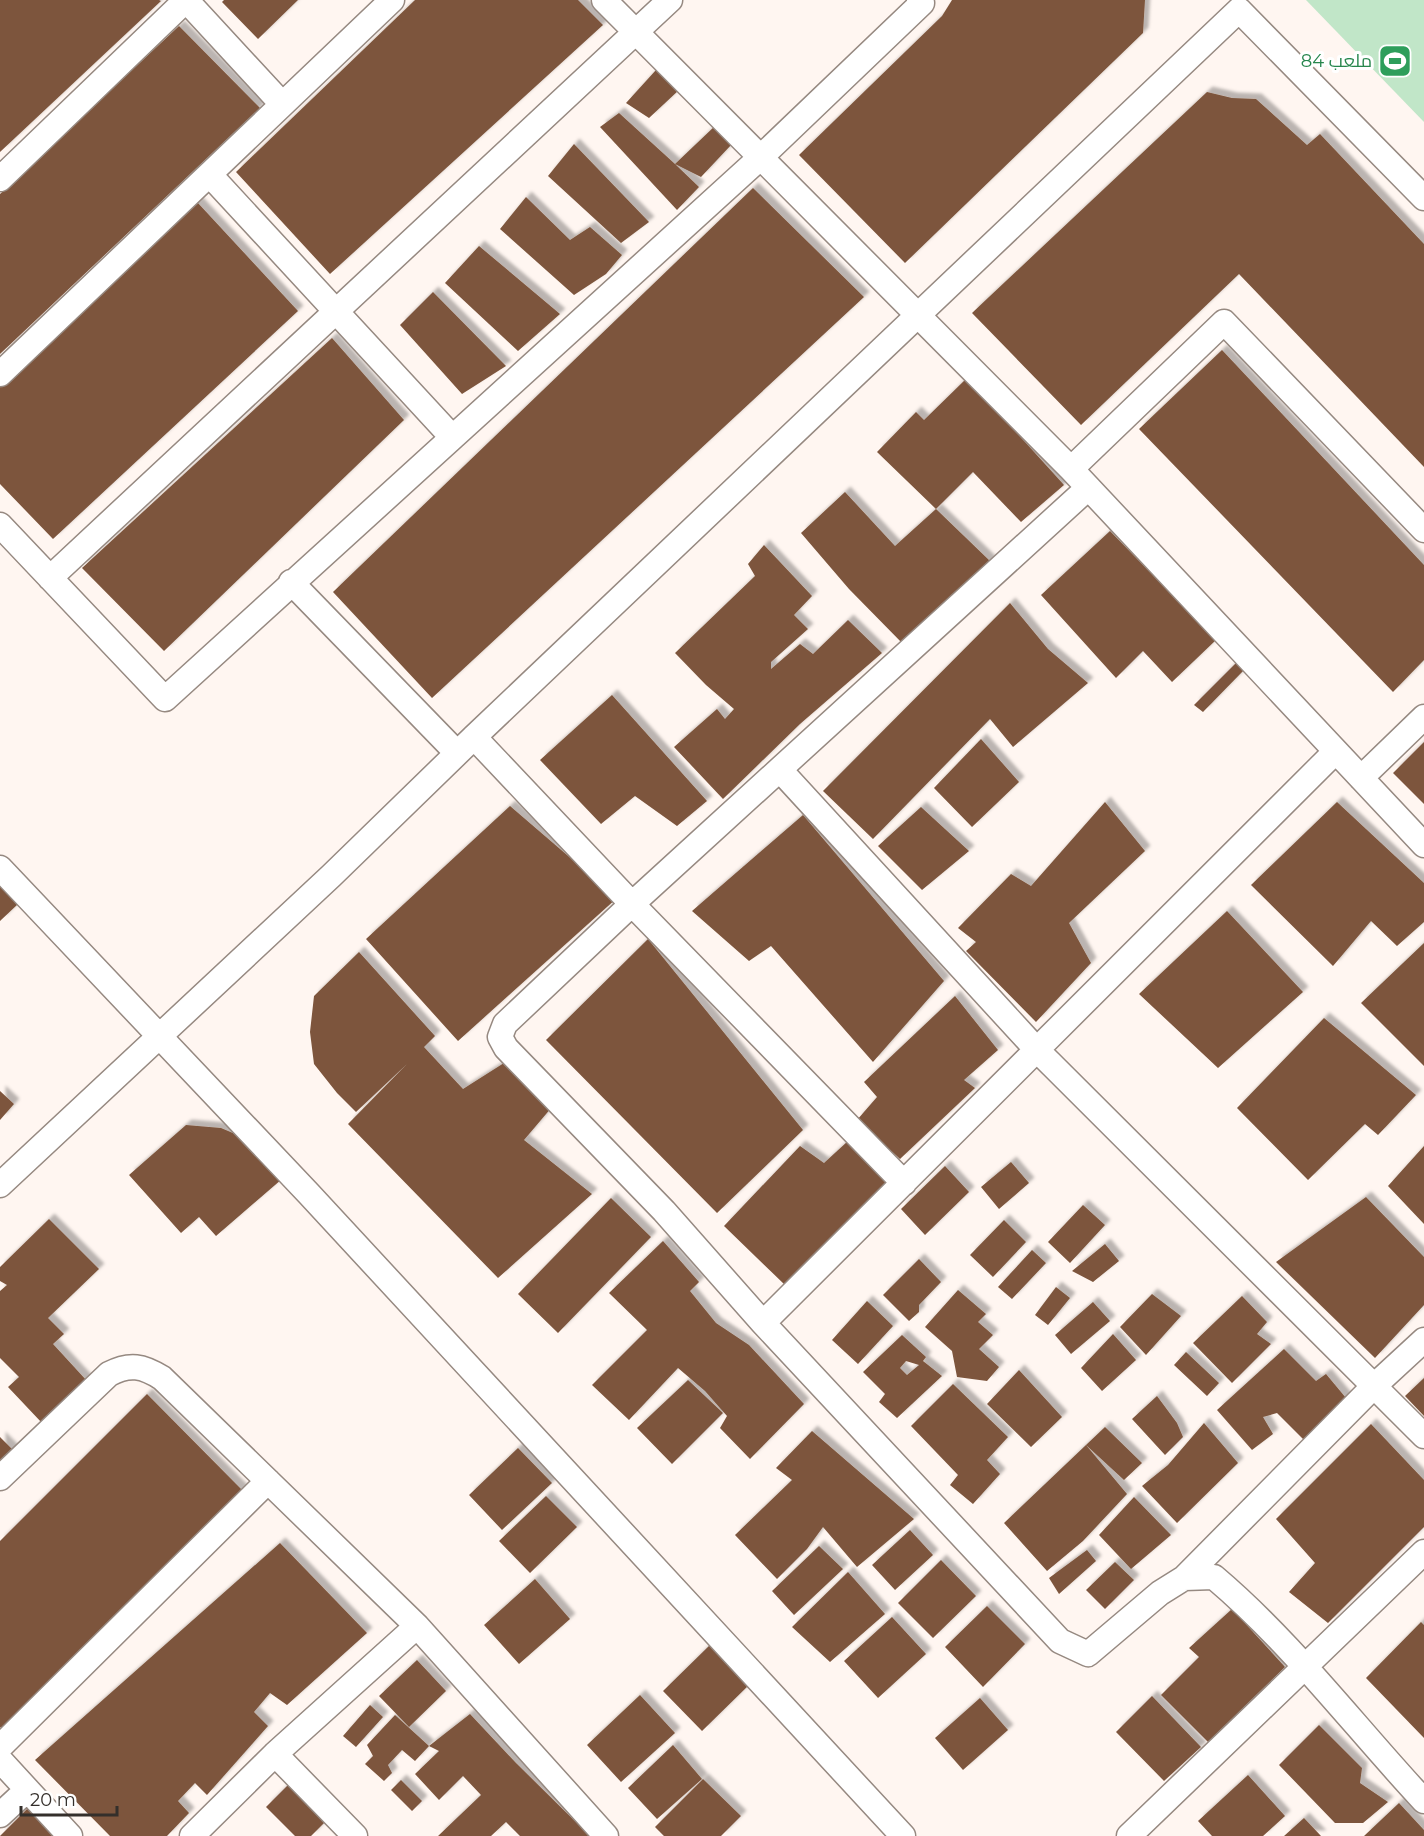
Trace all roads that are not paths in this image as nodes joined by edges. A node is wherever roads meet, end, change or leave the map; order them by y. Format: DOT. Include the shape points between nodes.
graph roads {
  1 [pos="186,0"];
  2 [pos="392,0"];
  3 [pos="604,0"];
  4 [pos="670,0"];
  5 [pos="919,0"];
  6 [pos="1235,5"];
  7 [pos="633,32"];
  8 [pos="282,104"];
  9 [pos="761,157"];
  10 [pos="210,175"];
  11 [pos="0,179"];
  12 [pos="1424,198"];
  13 [pos="335,310"];
  14 [pos="918,316"];
  15 [pos="0,374"];
  16 [pos="452,437"];
  17 [pos="1071,469"];
  18 [pos="1088,488"];
  19 [pos="0,525"];
  20 [pos="1424,530"];
  21 [pos="50,578"];
  22 [pos="291,582"];
  23 [pos="1424,717"];
  24 [pos="465,745"];
  25 [pos="1335,752"];
  26 [pos="780,770"];
  27 [pos="1361,778"];
  28 [pos="1424,845"];
  29 [pos="0,868"];
  30 [pos="632,904"];
  31 [pos="160,1036"];
  32 [pos="1037,1050"];
  33 [pos="904,1184"];
  34 [pos="0,1185"];
  35 [pos="763,1323"];
  36 [pos="1424,1340"];
  37 [pos="1373,1387"];
  38 [pos="1424,1436"];
  39 [pos="0,1478"];
  40 [pos="268,1481"];
  41 [pos="1424,1552"];
  42 [pos="1184,1578"];
  43 [pos="417,1626"];
  44 [pos="1304,1665"];
  45 [pos="0,1747"];
  46 [pos="275,1754"];
  47 [pos="0,1760"];
  48 [pos="27,1790"];
  49 [pos="1423,1797"];
  50 [pos="0,1815"];
  51 [pos="70,1836"];
  52 [pos="192,1836"];
  53 [pos="355,1836"];
  54 [pos="606,1836"];
  55 [pos="903,1836"];
  56 [pos="1129,1836"];
  1 -- 8 [label="street"];
  1 -- 11 [label="street"];
  2 -- 8 [label="street"];
  3 -- 7 [label="street"];
  4 -- 7 [label="street"];
  5 -- 9 [label="street" via="922,3"];
  6 -- 12 [label="street"];
  6 -- 14 [label="street"];
  7 -- 9 [label="street"];
  7 -- 13 [label="street"];
  8 -- 10 [label="street"];
  9 -- 14 [label="street"];
  9 -- 16 [label="street"];
  10 -- 13 [label="street"];
  10 -- 15 [label="street"];
  13 -- 16 [label="street"];
  13 -- 21 [label="street"];
  14 -- 17 [label="street"];
  14 -- 24 [label="street"];
  16 -- 22 [label="street"];
  17 -- 18 [label="street"];
  17 -- 20 [label="street" via="1224,322"];
  18 -- 25 [label="street"];
  18 -- 26 [label="street"];
  19 -- 21 [label="street"];
  21 -- 22 [label="street" via="165,699"];
  22 -- 24 [label="street"];
  23 -- 27 [label="street"];
  24 -- 30 [label="street"];
  24 -- 31 [label="street"];
  25 -- 27 [label="street"];
  25 -- 32 [label="street"];
  26 -- 30 [label="street"];
  26 -- 32 [label="street"];
  27 -- 28 [label="street"];
  29 -- 31 [label="street"];
  30 -- 33 [label="street"];
  30 -- 35 [label="street" via="505,1024 500,1037 506,1048 664,1210"];
  31 -- 34 [label="street"];
  31 -- 55 [label="street"];
  32 -- 33 [label="street"];
  32 -- 37 [label="street"];
  33 -- 35 [label="street"];
  35 -- 42 [label="street" via="1060,1641 1088,1654 1160,1593"];
  36 -- 37 [label="street"];
  37 -- 38 [label="street"];
  37 -- 42 [label="street"];
  39 -- 40 [label="street" via="110,1374 134,1365 162,1378"];
  40 -- 43 [label="street"];
  40 -- 45 [label="street"];
  41 -- 44 [label="street"];
  42 -- 44 [label="street" via="1214,1577"];
  43 -- 46 [label="street"];
  43 -- 54 [label="street"];
  44 -- 49 [label="street"];
  44 -- 56 [label="street"];
  46 -- 52 [label="street"];
  46 -- 53 [label="street"];
  47 -- 48 [label="street"];
  48 -- 50 [label="street"];
  48 -- 51 [label="street"];
}
